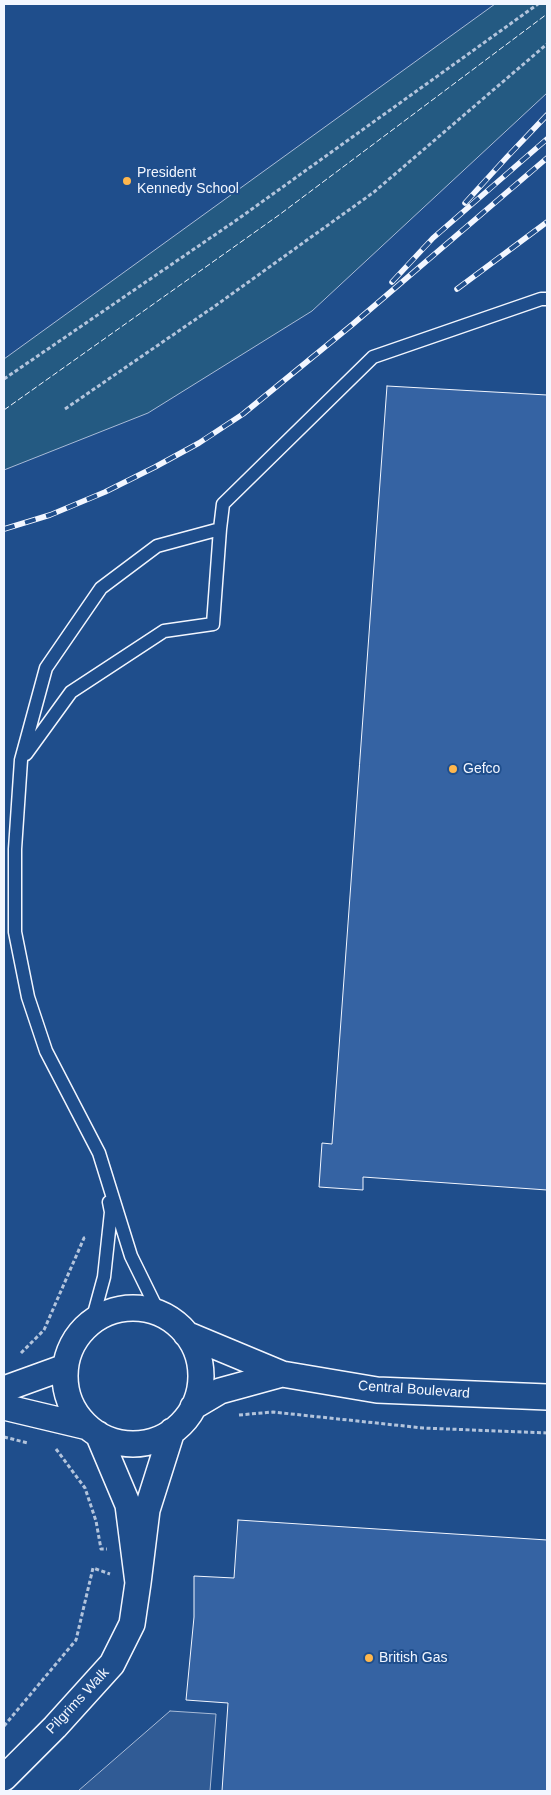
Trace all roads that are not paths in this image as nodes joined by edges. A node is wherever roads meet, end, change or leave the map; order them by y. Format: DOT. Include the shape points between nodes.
graph roads {
  1 [pos="547,299"];
  2 [pos="220,530"];
  3 [pos="21,760"];
  4 [pos="99,1153"];
  5 [pos="159,1313"];
  6 [pos="92,1321"];
  7 [pos="186,1334"];
  8 [pos="65,1367"];
  9 [pos="282,1374"];
  10 [pos="4,1389"];
  11 [pos="547,1397"];
  12 [pos="4,1407"];
  13 [pos="192,1407"];
  14 [pos="93,1430"];
  15 [pos="172,1431"];
  16 [pos="138,1583"];
  17 [pos="4,1778"];
  1 -- 2 [label="lane" via="373,357 223,504"];
  2 -- 3 [label="lane" via="157,546 100,588 46,668"];
  2 -- 3 [label="lane" via="212,624 164,631 72,692"];
  3 -- 4 [label="lane" via="15,849 15,932 28,997 46,1051"];
  4 -- 5 [label="lane" via="131,1256"];
  4 -- 6 [label="lane" via="110,1212 104,1277"];
  5 -- 6 [label="street" via="141,1308 122,1309"];
  5 -- 7 [label="street"];
  6 -- 8 [label="street" via="77,1338"];
  7 -- 9 [label="street, Central Boulevard"];
  7 -- 13 [label="street" via="197,1354 200,1373 198,1393"];
  8 -- 10 [label="street"];
  8 -- 14 [label="street" via="67,1394 75,1411"];
  9 -- 11 [label="street, Central Boulevard" via="378,1390"];
  9 -- 13 [label="street, Central Boulevard" via="220,1391"];
  12 -- 14 [label="street"];
  13 -- 15 [label="street"];
  14 -- 15 [label="street" via="125,1443 150,1441"];
  14 -- 16 [label="street, Pilgrims Walk" via="128,1505"];
  15 -- 16 [label="street, Pilgrims Walk" via="147,1510"];
  16 -- 17 [label="street, Pilgrims Walk" via="132,1624 112,1664"];
}
